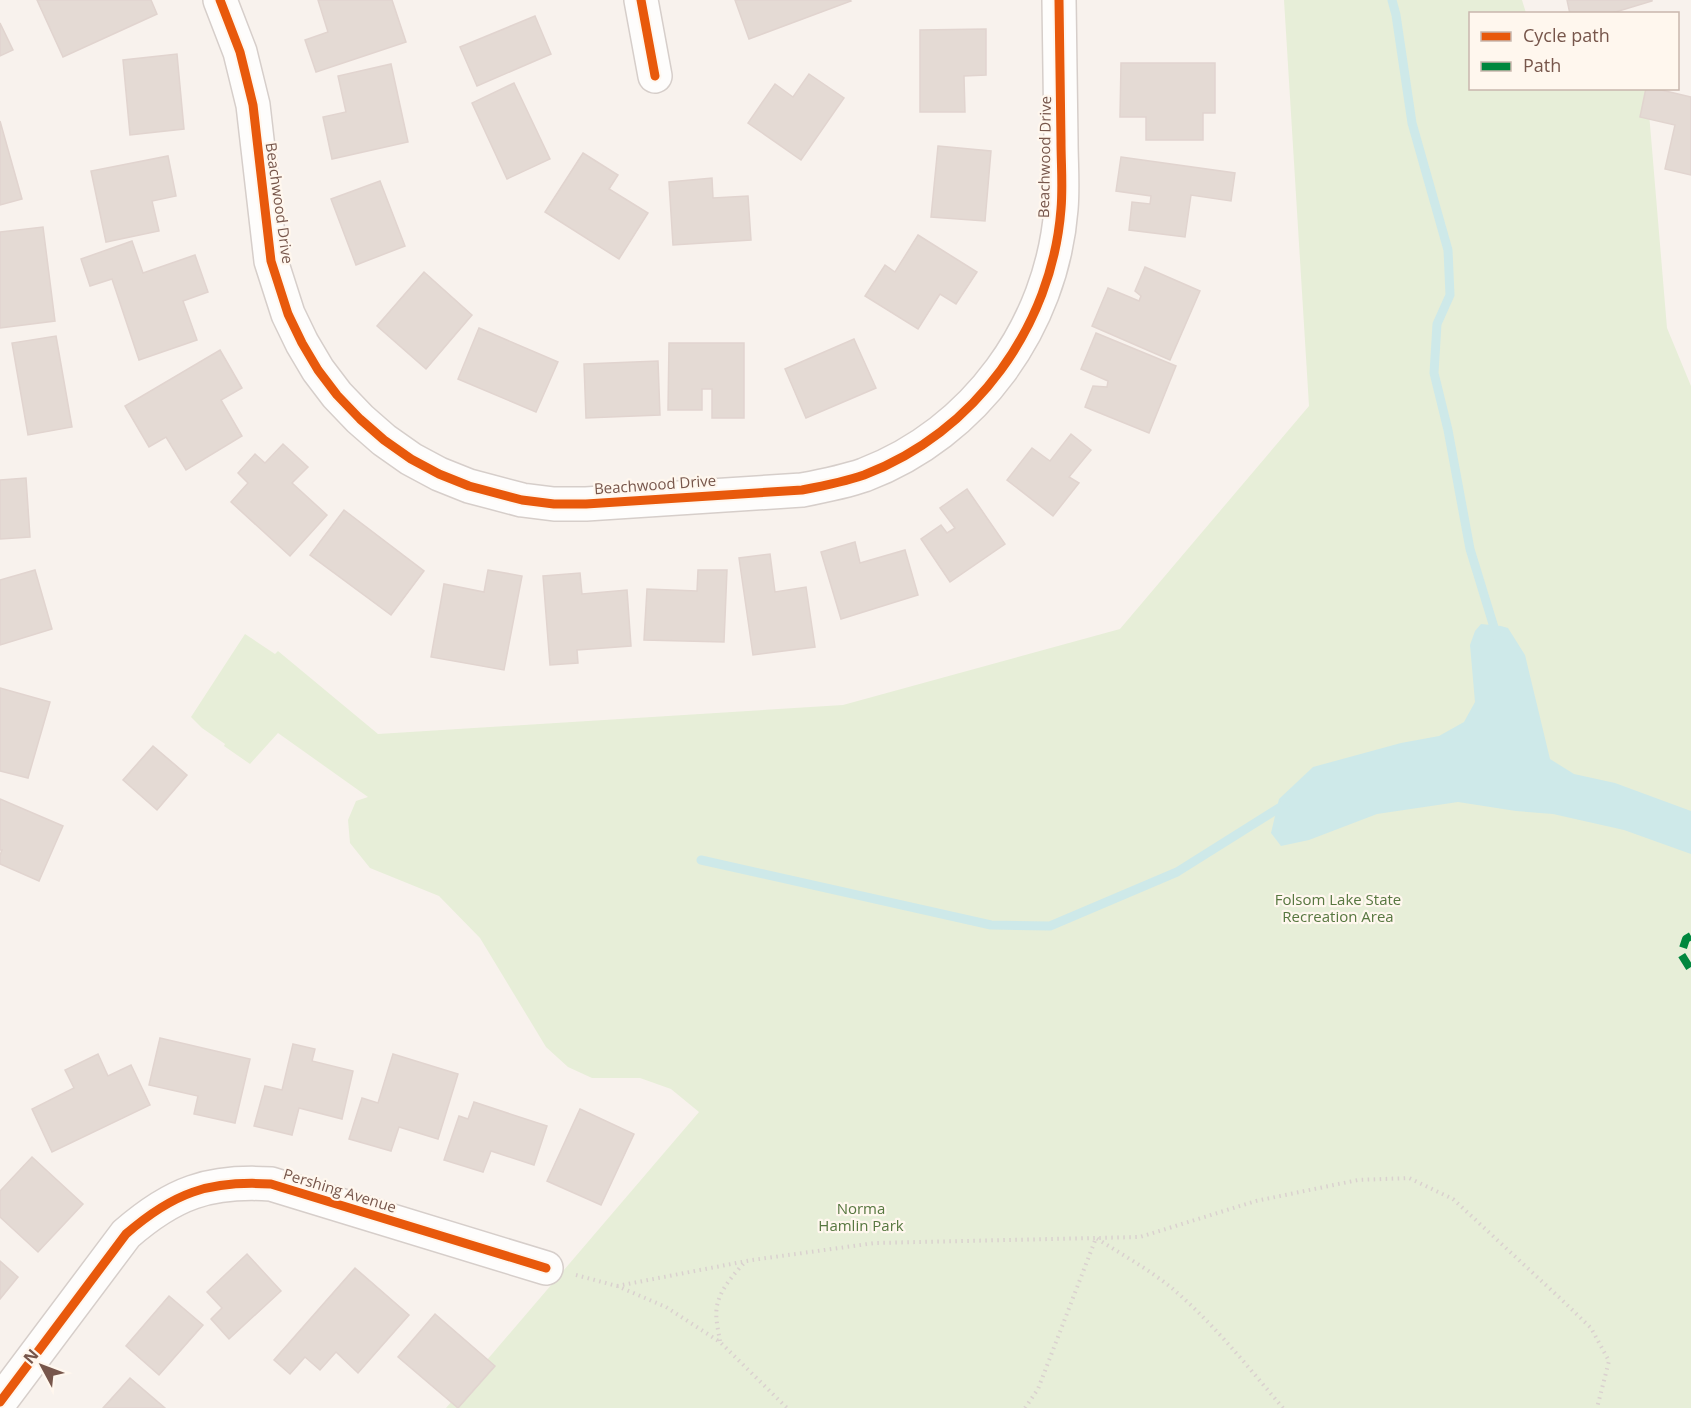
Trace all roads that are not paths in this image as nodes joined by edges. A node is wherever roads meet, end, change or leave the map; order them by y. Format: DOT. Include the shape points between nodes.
graph roads {
  1 [pos="220,0"];
  2 [pos="641,0"];
  3 [pos="1059,0"];
  4 [pos="655,76"];
  5 [pos="546,1268"];
  6 [pos="0,1402"];
  1 -- 3 [label="street, Beachwood Drive" via="240,52 253,105 271,261 288,314 318,370 360,419 411,459 479,489 554,504 802,490 833,484 864,475 921,446 970,407 992,383 1027,330 1052,261 1061,208"];
  2 -- 4 [label="street"];
  5 -- 6 [label="street, Pershing Avenue" via="271,1184 218,1185 168,1202 126,1234"];
}
